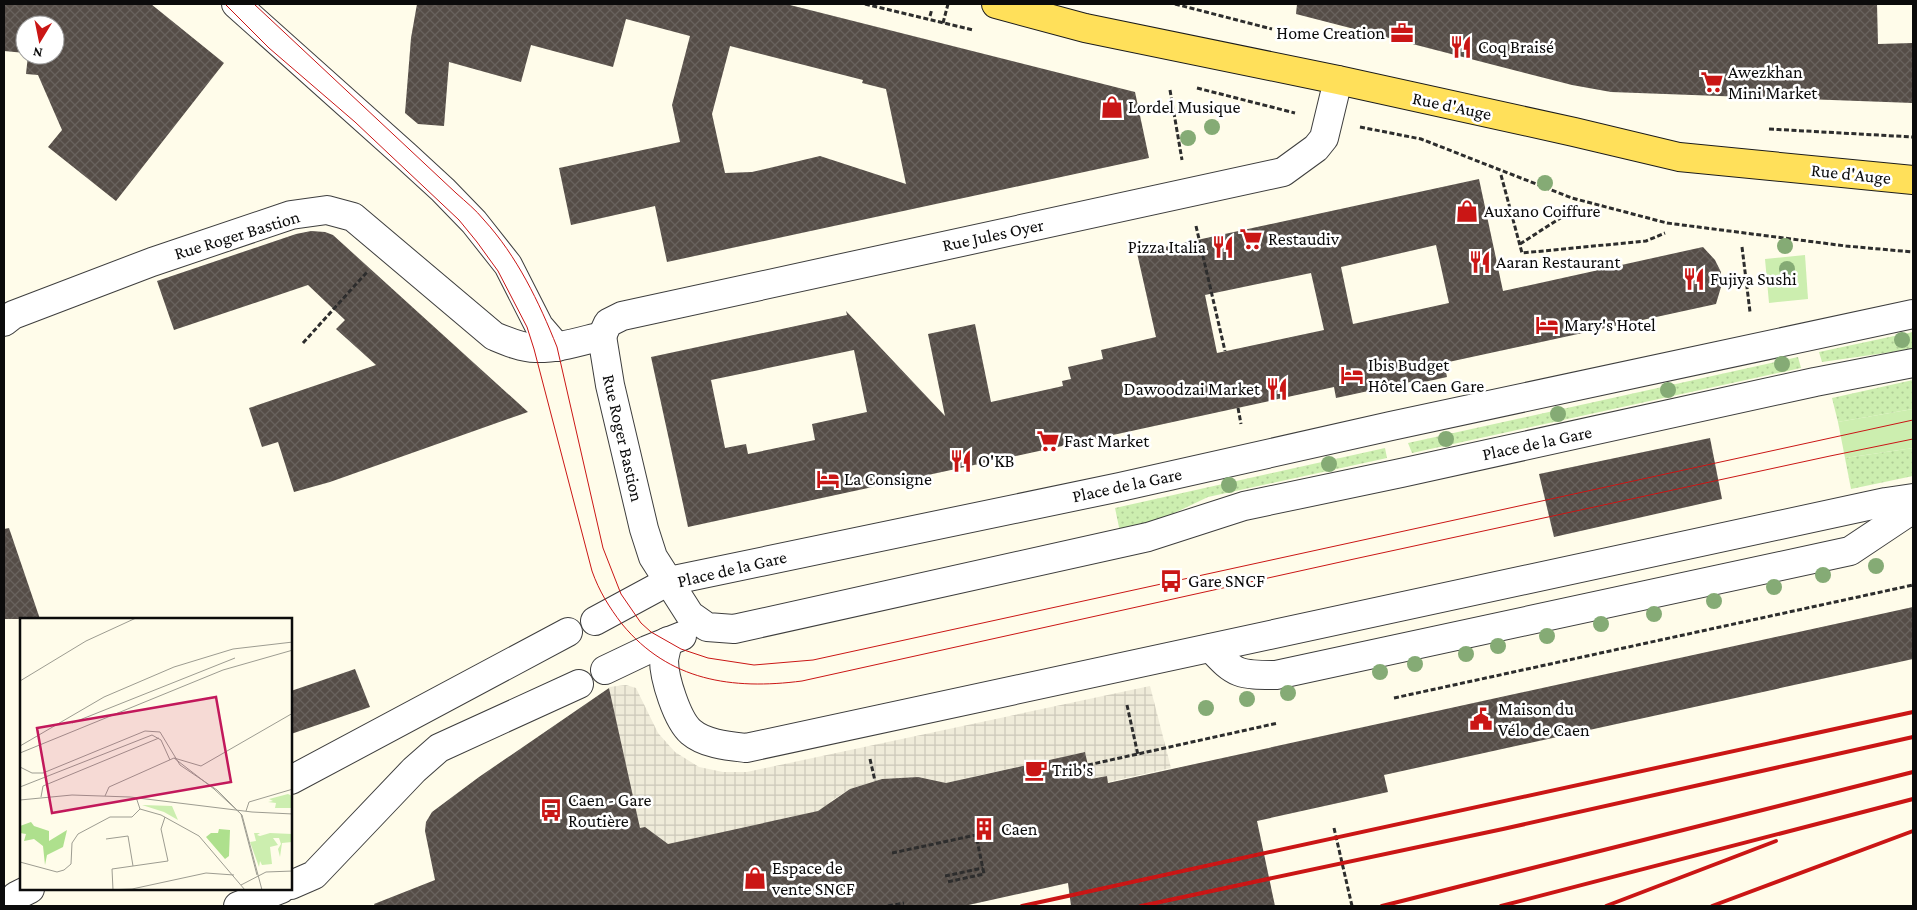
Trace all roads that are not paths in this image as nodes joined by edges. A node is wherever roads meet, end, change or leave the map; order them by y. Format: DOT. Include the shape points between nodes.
graph roads {
  1 [pos="236,4"];
  2 [pos="1010,6"];
  3 [pos="1338,80"];
  4 [pos="1913,180"];
  5 [pos="1913,314"];
  6 [pos="4,322"];
  7 [pos="602,336"];
  8 [pos="556,347"];
  9 [pos="1913,363"];
  10 [pos="1913,498"];
  11 [pos="1913,509"];
  12 [pos="669,581"];
  13 [pos="595,621"];
  14 [pos="707,627"];
  15 [pos="568,632"];
  16 [pos="668,641"];
  17 [pos="1211,648"];
  18 [pos="605,670"];
  19 [pos="579,684"];
  20 [pos="292,779"];
  21 [pos="292,885"];
  22 [pos="28,890"];
  23 [pos="279,890"];
  24 [pos="10,906"];
  25 [pos="238,906"];
  1 -- 8 [label="street" via="406,156 474,222 508,265 539,326"];
  2 -- 3 [label="main road, Rue d'Auge" via="1085,28"];
  3 -- 4 [label="main road, Rue d'Auge" via="1679,157"];
  3 -- 7 [label="street, Rue Jules Oyer" via="1324,138 1316,148 1283,172 622,316 608,323"];
  5 -- 12 [label="street, Place de la Gare" via="1120,488"];
  6 -- 8 [label="street, Rue Roger Bastion" via="14,315 152,262 291,215 327,210 354,217 494,336 534,349"];
  7 -- 8 [label="street, Rue Roger Bastion"];
  7 -- 12 [label="street, Rue Roger Bastion" via="608,376 644,529 653,557"];
  9 -- 14 [label="street, Place de la Gare" via="1244,506 1148,537 734,629"];
  10 -- 17 [label="street"];
  11 -- 17 [label="street" via="1850,551 1276,675 1237,672"];
  12 -- 13 [label="street"];
  12 -- 14 [label="street, Place de la Gare" via="690,615"];
  14 -- 16 [label="street"];
  15 -- 20 [label="street"];
  16 -- 17 [label="street" via="664,661 669,689 675,708 691,732 726,746 746,748"];
  16 -- 18 [label="street"];
  19 -- 21 [label="street" via="440,748 414,770 314,875"];
  22 -- 24 [label="street" via="16,896"];
  23 -- 25 [label="street"];
}
